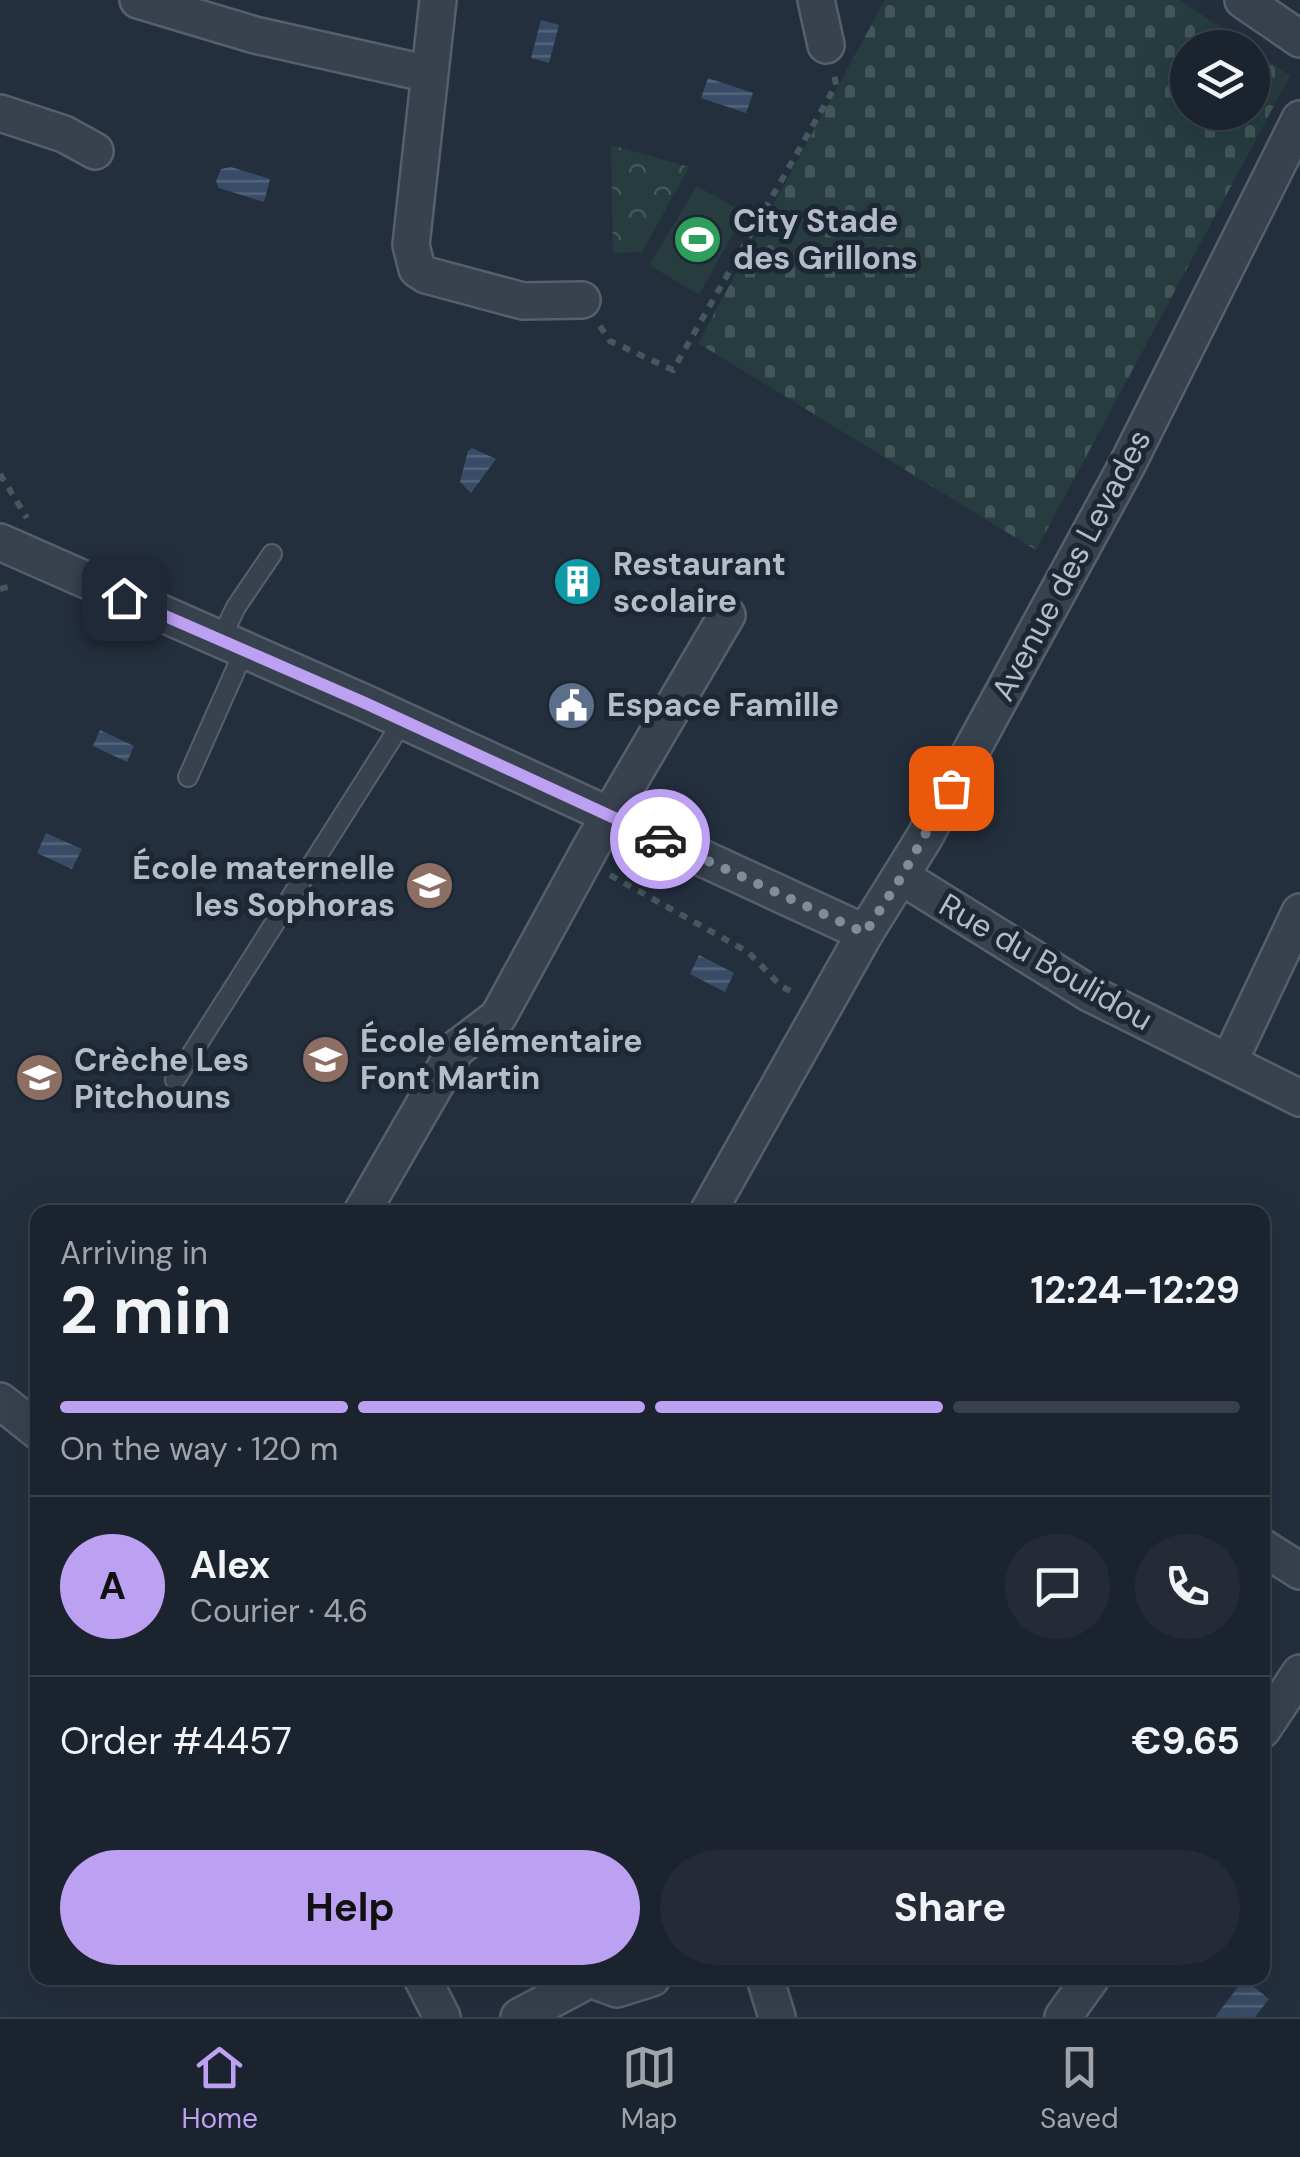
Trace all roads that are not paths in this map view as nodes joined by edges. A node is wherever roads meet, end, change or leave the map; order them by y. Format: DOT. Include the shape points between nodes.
graph roads {
  1 [pos="138,0"];
  2 [pos="438,0"];
  3 [pos="816,0"];
  4 [pos="1243,0"];
  5 [pos="1300,38"];
  6 [pos="826,45"];
  7 [pos="429,74"];
  8 [pos="0,113"];
  9 [pos="1300,119"];
  10 [pos="95,151"];
  11 [pos="582,300"];
  12 [pos="0,542"];
  13 [pos="272,554"];
  14 [pos="727,615"];
  15 [pos="232,646"];
  16 [pos="403,720"];
  17 [pos="188,776"];
  18 [pos="611,817"];
  19 [pos="902,876"];
  20 [pos="1300,912"];
  21 [pos="865,933"];
  22 [pos="1229,1062"];
  23 [pos="175,1080"];
  24 [pos="1300,1098"];
  25 [pos="366,1205"];
  26 [pos="712,1205"];
  27 [pos="0,1401"];
  28 [pos="30,1425"];
  29 [pos="1270,1552"];
  30 [pos="1300,1572"];
  31 [pos="1300,1673"];
  32 [pos="1270,1718"];
  33 [pos="426,1985"];
  34 [pos="580,1985"];
  35 [pos="598,1985"];
  36 [pos="644,1985"];
  37 [pos="767,1985"];
  38 [pos="1086,1985"];
  39 [pos="625,2003"];
  40 [pos="442,2017"];
  41 [pos="519,2017"];
  42 [pos="777,2017"];
  43 [pos="1062,2017"];
  1 -- 7 [label="street" via="255,36"];
  2 -- 7 [label="street"];
  3 -- 6 [label="street"];
  4 -- 5 [label="street"];
  7 -- 11 [label="street" via="411,245 417,269 523,300"];
  8 -- 10 [label="street"];
  9 -- 19 [label="street, Avenue des Levades" via="1128,462"];
  12 -- 15 [label="street"];
  13 -- 15 [label="lane" via="236,608"];
  14 -- 18 [label="street"];
  15 -- 16 [label="street"];
  15 -- 17 [label="lane"];
  16 -- 18 [label="street"];
  16 -- 23 [label="lane"];
  18 -- 21 [label="street"];
  18 -- 25 [label="street" via="498,1017 456,1049"];
  19 -- 21 [label="street, Avenue des Levades"];
  19 -- 22 [label="street, Rue du Boulidou" via="1089,994"];
  20 -- 22 [label="street"];
  21 -- 26 [label="street, Avenue des Levades"];
  22 -- 24 [label="street, Rue du Boulidou"];
  27 -- 28 [label="street"];
  29 -- 30 [label="street"];
  31 -- 32 [label="street"];
  33 -- 40 [label="street"];
  34 -- 41 [label="street"];
  35 -- 39 [label="street"];
  36 -- 39 [label="street"];
  37 -- 42 [label="street"];
  38 -- 43 [label="street"];
}
